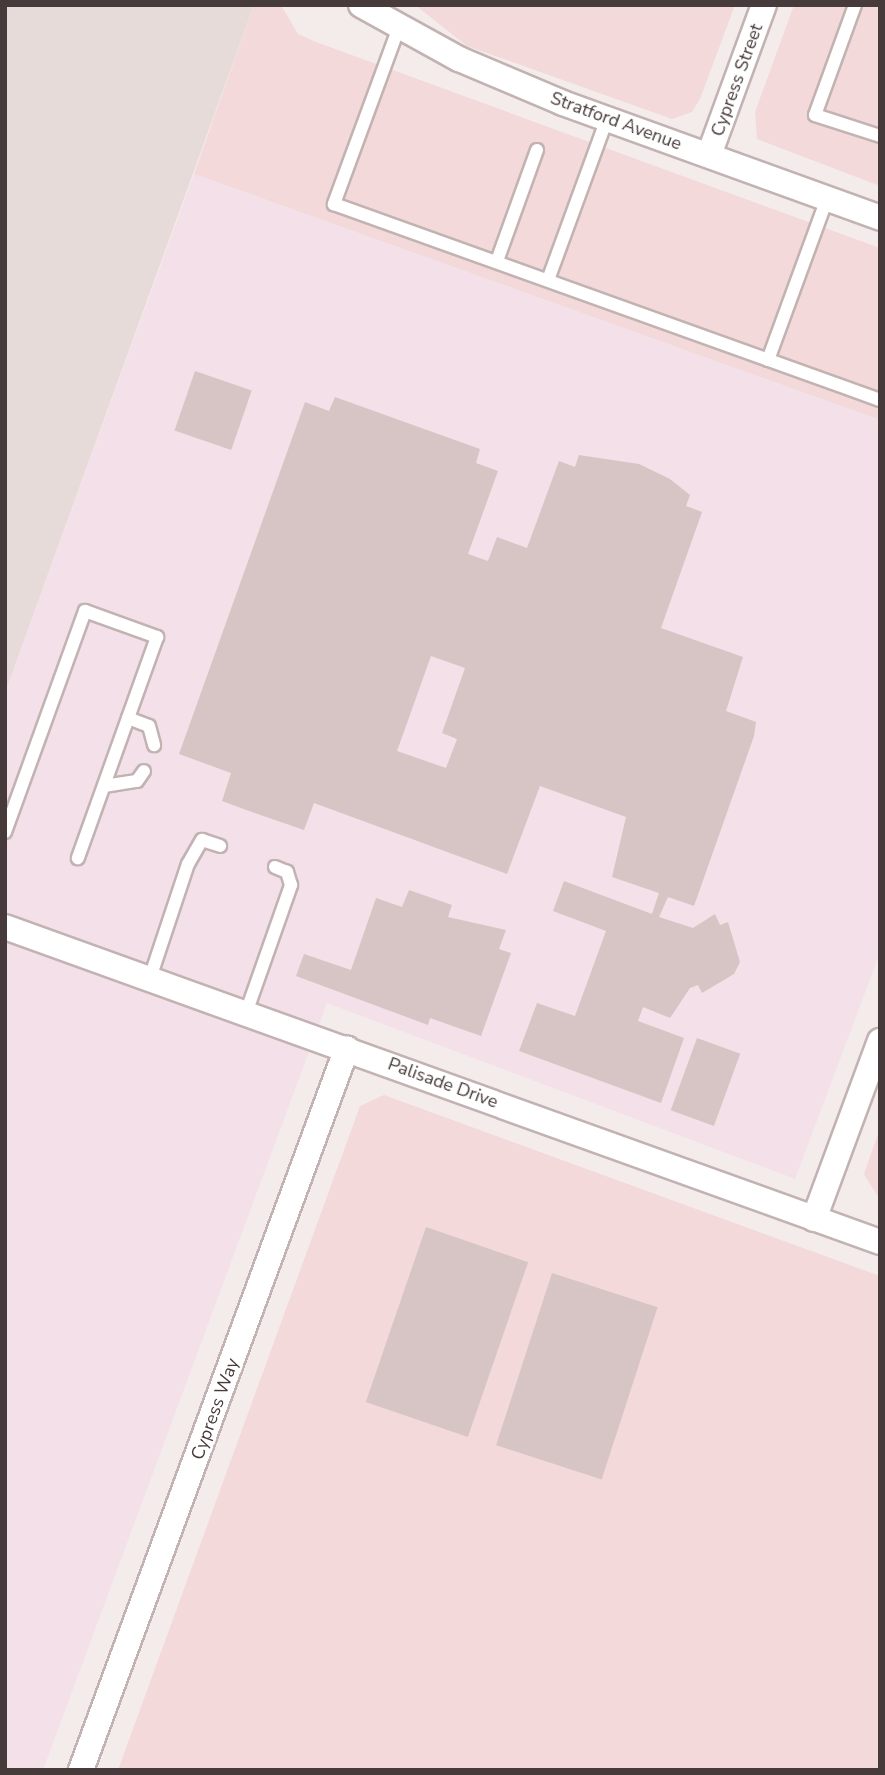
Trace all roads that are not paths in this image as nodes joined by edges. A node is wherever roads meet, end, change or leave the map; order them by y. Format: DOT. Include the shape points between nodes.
graph roads {
  1 [pos="361,5"];
  2 [pos="764,5"];
  3 [pos="855,5"];
  4 [pos="399,27"];
  5 [pos="607,119"];
  6 [pos="880,136"];
  7 [pos="537,150"];
  8 [pos="709,155"];
  9 [pos="827,199"];
  10 [pos="880,218"];
  11 [pos="497,261"];
  12 [pos="548,280"];
  13 [pos="768,360"];
  14 [pos="880,400"];
  15 [pos="128,718"];
  16 [pos="153,745"];
  17 [pos="144,771"];
  18 [pos="104,786"];
  19 [pos="5,832"];
  20 [pos="220,846"];
  21 [pos="78,858"];
  22 [pos="275,867"];
  23 [pos="5,927"];
  24 [pos="150,978"];
  25 [pos="246,1013"];
  26 [pos="880,1041"];
  27 [pos="347,1048"];
  28 [pos="814,1219"];
  29 [pos="880,1242"];
  30 [pos="81,1770"];
  1 -- 4 [label="street, Stratford Avenue"];
  2 -- 8 [label="street, Cypress Street"];
  3 -- 6 [label="lane" via="816,115"];
  4 -- 5 [label="street, Stratford Avenue"];
  4 -- 11 [label="lane" via="334,204"];
  5 -- 8 [label="street, Stratford Avenue"];
  5 -- 12 [label="lane"];
  7 -- 11 [label="lane"];
  8 -- 9 [label="street, Stratford Avenue"];
  9 -- 10 [label="street, Stratford Avenue"];
  9 -- 13 [label="lane"];
  11 -- 12 [label="lane"];
  12 -- 13 [label="lane"];
  13 -- 14 [label="lane"];
  15 -- 16 [label="lane" via="149,726"];
  15 -- 18 [label="lane"];
  15 -- 19 [label="lane" via="157,637 85,611"];
  17 -- 18 [label="lane" via="125,785"];
  18 -- 21 [label="lane"];
  20 -- 24 [label="lane" via="202,839 187,864"];
  22 -- 25 [label="lane" via="287,872 291,885"];
  23 -- 24 [label="street, Palisade Drive"];
  24 -- 25 [label="street, Palisade Drive"];
  25 -- 27 [label="street, Palisade Drive"];
  26 -- 28 [label="street"];
  27 -- 28 [label="street, Palisade Drive"];
  27 -- 30 [label="street, Cypress Way"];
  28 -- 29 [label="street, Palisade Drive"];
}
